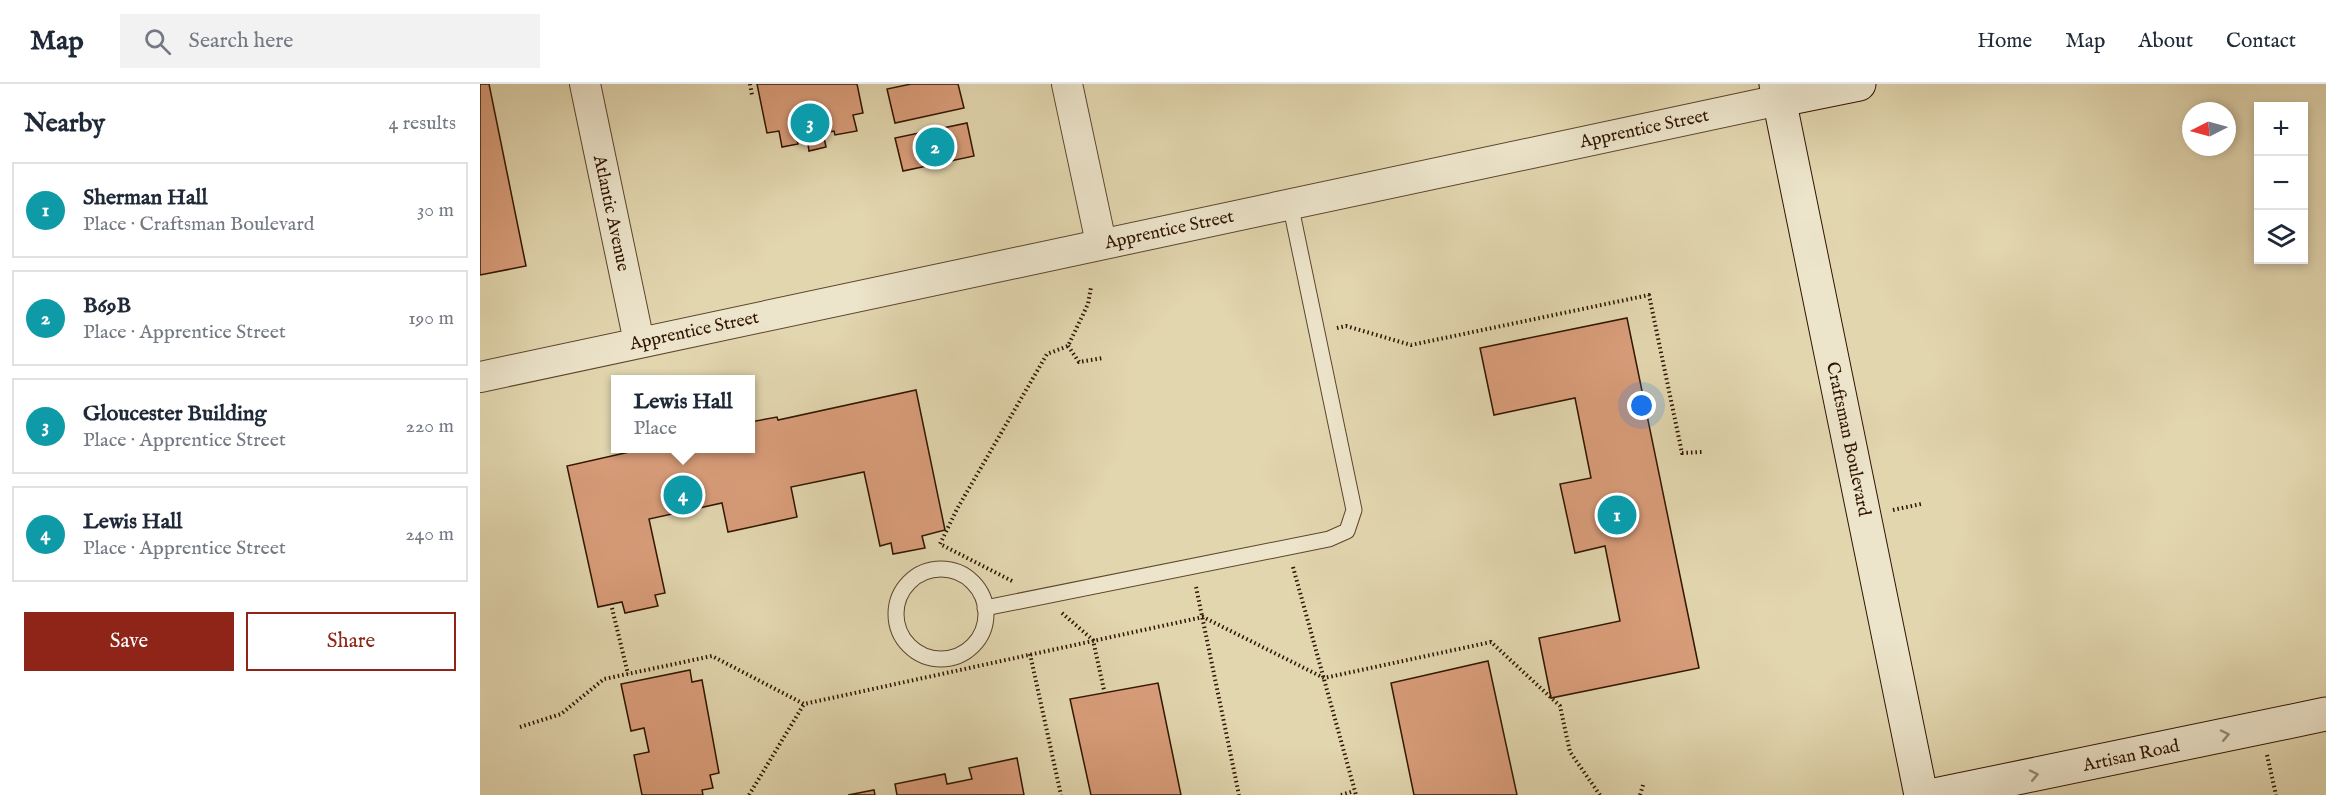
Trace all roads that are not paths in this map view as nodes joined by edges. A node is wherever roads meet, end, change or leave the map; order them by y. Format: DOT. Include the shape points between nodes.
graph roads {
  1 [pos="585,84"];
  2 [pos="1067,84"];
  3 [pos="1858,84"];
  4 [pos="1778,92"];
  5 [pos="1290,203"];
  6 [pos="1101,243"];
  7 [pos="639,342"];
  8 [pos="480,377"];
  9 [pos="986,608"];
  10 [pos="2326,714"];
  11 [pos="1921,795"];
  12 [pos="1935,795"];
  1 -- 7 [label="street, Atlantic Avenue"];
  2 -- 6 [label="street"];
  3 -- 4 [label="street, Apprentice Street"];
  4 -- 5 [label="street, Apprentice Street"];
  4 -- 11 [label="street, Craftsman Boulevard"];
  5 -- 6 [label="street, Apprentice Street"];
  5 -- 9 [label="lane" via="1354,510 1347,531 1287,548"];
  6 -- 7 [label="street, Apprentice Street"];
  7 -- 8 [label="street, Apprentice Street"];
  9 -- 9 [label="lane" via="979,590 967,577 950,570 931,570 915,577 902,591 896,608 897,626 906,644 921,656 940,660 960,656 980,636"];
  12 -- 10 [label="street, Artisan Road, one-way"];
}
